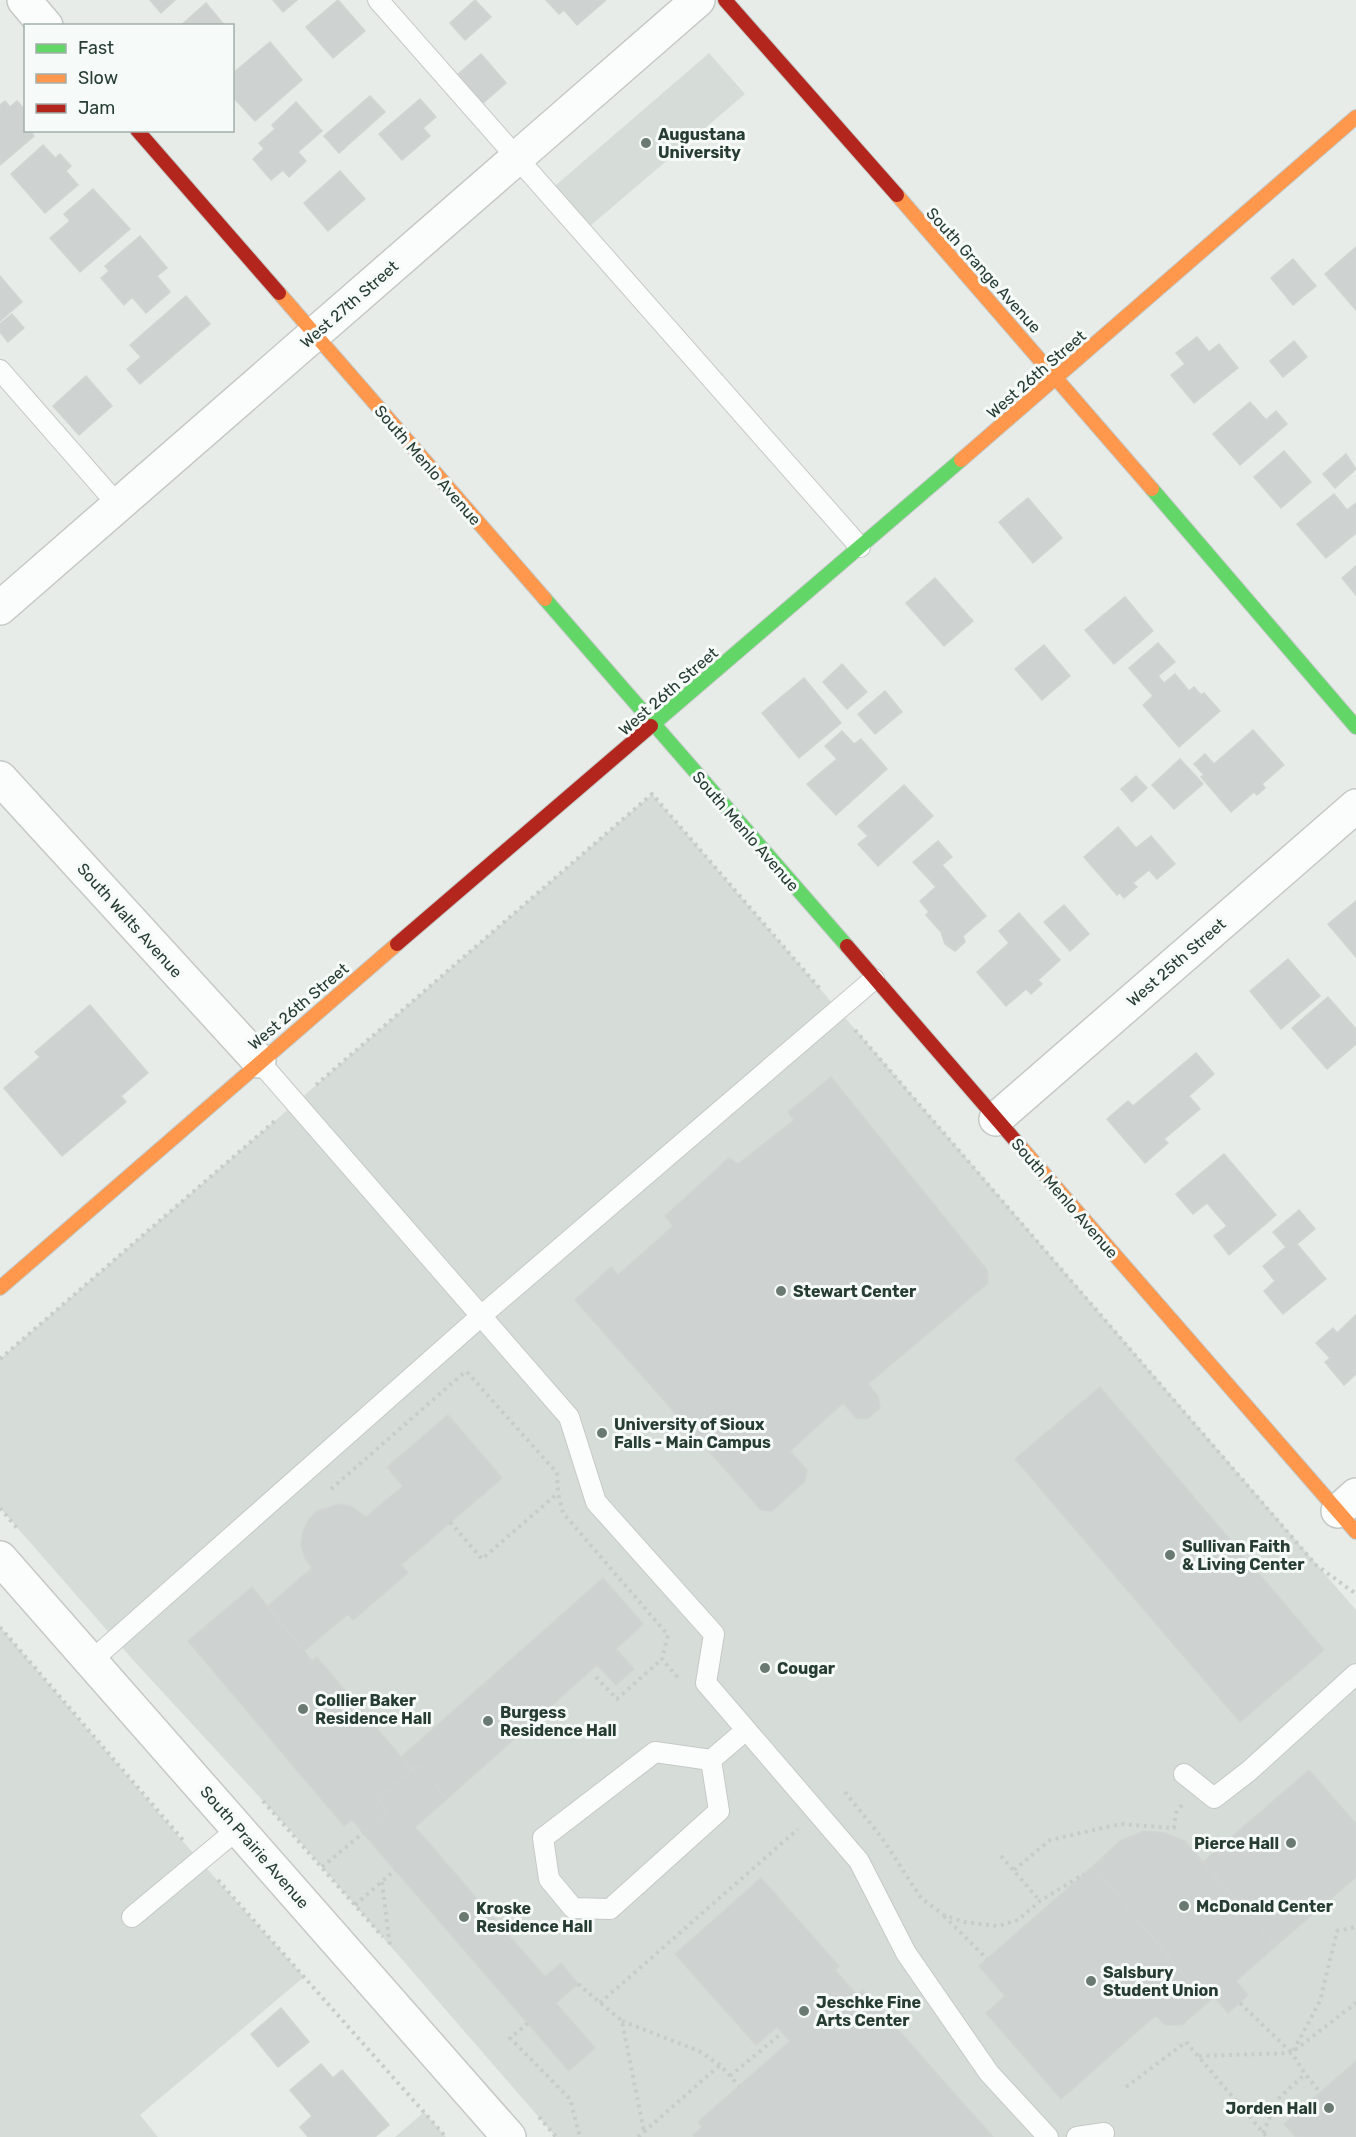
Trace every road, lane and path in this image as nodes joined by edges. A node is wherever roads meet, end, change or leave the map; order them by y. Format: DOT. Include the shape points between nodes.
graph roads {
  1 [pos="24,0"];
  2 [pos="378,0"];
  3 [pos="698,0"];
  4 [pos="725,0"];
  5 [pos="44,24"];
  6 [pos="1356,117"];
  7 [pos="139,132"];
  8 [pos="518,157"];
  9 [pos="314,334"];
  10 [pos="0,370"];
  11 [pos="1058,378"];
  12 [pos="118,506"];
  13 [pos="860,548"];
  14 [pos="0,608"];
  15 [pos="654,725"];
  16 [pos="1356,727"];
  17 [pos="0,778"];
  18 [pos="1356,806"];
  19 [pos="874,978"];
  20 [pos="837,1010"];
  21 [pos="259,1061"];
  22 [pos="296,1103"];
  23 [pos="996,1119"];
  24 [pos="0,1288"];
  25 [pos="481,1316"];
  26 [pos="0,1359"];
  27 [pos="467,1372"];
  28 [pos="558,1492"];
  29 [pos="1350,1513"];
  30 [pos="450,1522"];
  31 [pos="0,1558"];
  32 [pos="1356,1594"];
  33 [pos="0,1627"];
  34 [pos="662,1659"];
  35 [pos="91,1661"];
  36 [pos="1356,1674"];
  37 [pos="596,1677"];
  38 [pos="683,1684"];
  39 [pos="746,1730"];
  40 [pos="711,1760"];
  41 [pos="1191,1779"];
  42 [pos="845,1792"];
  43 [pos="802,1825"];
  44 [pos="238,1828"];
  45 [pos="363,1833"];
  46 [pos="1001,1856"];
  47 [pos="199,1860"];
  48 [pos="322,1867"];
  49 [pos="395,1870"];
  50 [pos="1014,1870"];
  51 [pos="1084,1874"];
  52 [pos="382,1882"];
  53 [pos="1040,1901"];
  54 [pos="355,1905"];
  55 [pos="944,1915"];
  56 [pos="132,1917"];
  57 [pos="1356,1927"];
  58 [pos="390,1946"];
  59 [pos="987,1959"];
  60 [pos="578,1984"];
  61 [pos="1356,2002"];
  62 [pos="600,2003"];
  63 [pos="1240,2003"];
  64 [pos="622,2021"];
  65 [pos="528,2023"];
  66 [pos="782,2033"];
  67 [pos="1292,2053"];
  68 [pos="1198,2056"];
  69 [pos="720,2065"];
  70 [pos="1305,2074"];
  71 [pos="730,2076"];
  72 [pos="740,2086"];
  73 [pos="1126,2087"];
  74 [pos="1320,2092"];
  75 [pos="644,2132"];
  76 [pos="1104,2133"];
  77 [pos="1263,2133"];
  78 [pos="446,2137"];
  79 [pos="509,2137"];
  80 [pos="580,2137"];
  81 [pos="638,2137"];
  82 [pos="1048,2137"];
  83 [pos="1077,2137"];
  84 [pos="1267,2137"];
  1 -- 5 [label="street"];
  2 -- 8 [label="lane"];
  3 -- 8 [label="street, West 27th Street"];
  4 -- 11 [label="street, South Grange Avenue"];
  6 -- 11 [label="street, West 26th Street"];
  7 -- 9 [label="street, South Menlo Avenue"];
  8 -- 9 [label="street, West 27th Street"];
  8 -- 13 [label="lane"];
  9 -- 12 [label="street, West 27th Street"];
  9 -- 15 [label="street, South Menlo Avenue"];
  10 -- 12 [label="lane"];
  11 -- 13 [label="street, West 26th Street"];
  11 -- 16 [label="street, South Grange Avenue"];
  12 -- 14 [label="street, West 27th Street"];
  13 -- 15 [label="street, West 26th Street"];
  15 -- 19 [label="street, South Menlo Avenue"];
  15 -- 21 [label="street, West 26th Street"];
  17 -- 21 [label="street, South Walts Avenue"];
  18 -- 23 [label="street, West 25th Street"];
  19 -- 20 [label="lane"];
  19 -- 23 [label="street, South Menlo Avenue"];
  20 -- 22 [label="path" via="652,794"];
  20 -- 25 [label="lane"];
  20 -- 32 [label="path" via="1316,1564"];
  21 -- 22 [label="lane"];
  21 -- 24 [label="street, West 26th Street"];
  22 -- 25 [label="lane"];
  22 -- 26 [label="path"];
  23 -- 29 [label="street, South Menlo Avenue"];
  25 -- 35 [label="lane"];
  25 -- 39 [label="lane" via="569,1417 596,1502 714,1634 706,1683"];
  27 -- 28 [label="path" via="557,1473"];
  28 -- 30 [label="path" via="482,1559"];
  28 -- 34 [label="path" via="563,1513 668,1635"];
  31 -- 35 [label="street, South Prairie Avenue"];
  33 -- 47 [label="path"];
  34 -- 37 [label="path" via="617,1699"];
  34 -- 38 [label="path"];
  35 -- 44 [label="street, South Prairie Avenue"];
  36 -- 41 [label="lane" via="1249,1772 1214,1798"];
  39 -- 40 [label="lane"];
  39 -- 82 [label="lane" via="859,1862 906,1953 989,2073"];
  40 -- 40 [label="lane" via="719,1811 610,1909 573,1908 549,1879 543,1838 655,1752"];
  41 -- 50 [label="path" via="1176,1813 1174,1828 1120,1824 1050,1840"];
  42 -- 55 [label="path" via="882,1838 921,1898"];
  43 -- 62 [label="path"];
  44 -- 47 [label="lane"];
  44 -- 79 [label="street, South Prairie Avenue"];
  45 -- 48 [label="path"];
  46 -- 50 [label="path"];
  47 -- 56 [label="lane"];
  47 -- 78 [label="path"];
  49 -- 52 [label="path"];
  50 -- 53 [label="path"];
  51 -- 53 [label="path"];
  52 -- 54 [label="path"];
  52 -- 58 [label="path"];
  53 -- 55 [label="path" via="1018,1920 998,1926"];
  55 -- 59 [label="path"];
  57 -- 67 [label="path" via="1337,1931 1320,2001"];
  60 -- 62 [label="path"];
  61 -- 67 [label="path"];
  62 -- 64 [label="path"];
  63 -- 67 [label="path"];
  64 -- 69 [label="path" via="699,2051"];
  64 -- 75 [label="path"];
  65 -- 80 [label="path" via="510,2038 570,2099"];
  66 -- 71 [label="path"];
  67 -- 68 [label="path"];
  67 -- 70 [label="path"];
  68 -- 73 [label="path" via="1186,2042"];
  68 -- 77 [label="path"];
  69 -- 71 [label="path"];
  69 -- 75 [label="path"];
  70 -- 74 [label="path"];
  70 -- 77 [label="path" via="1278,2099"];
  71 -- 72 [label="path"];
  75 -- 81 [label="path"];
  76 -- 83 [label="lane"];
  77 -- 84 [label="path"];
}
